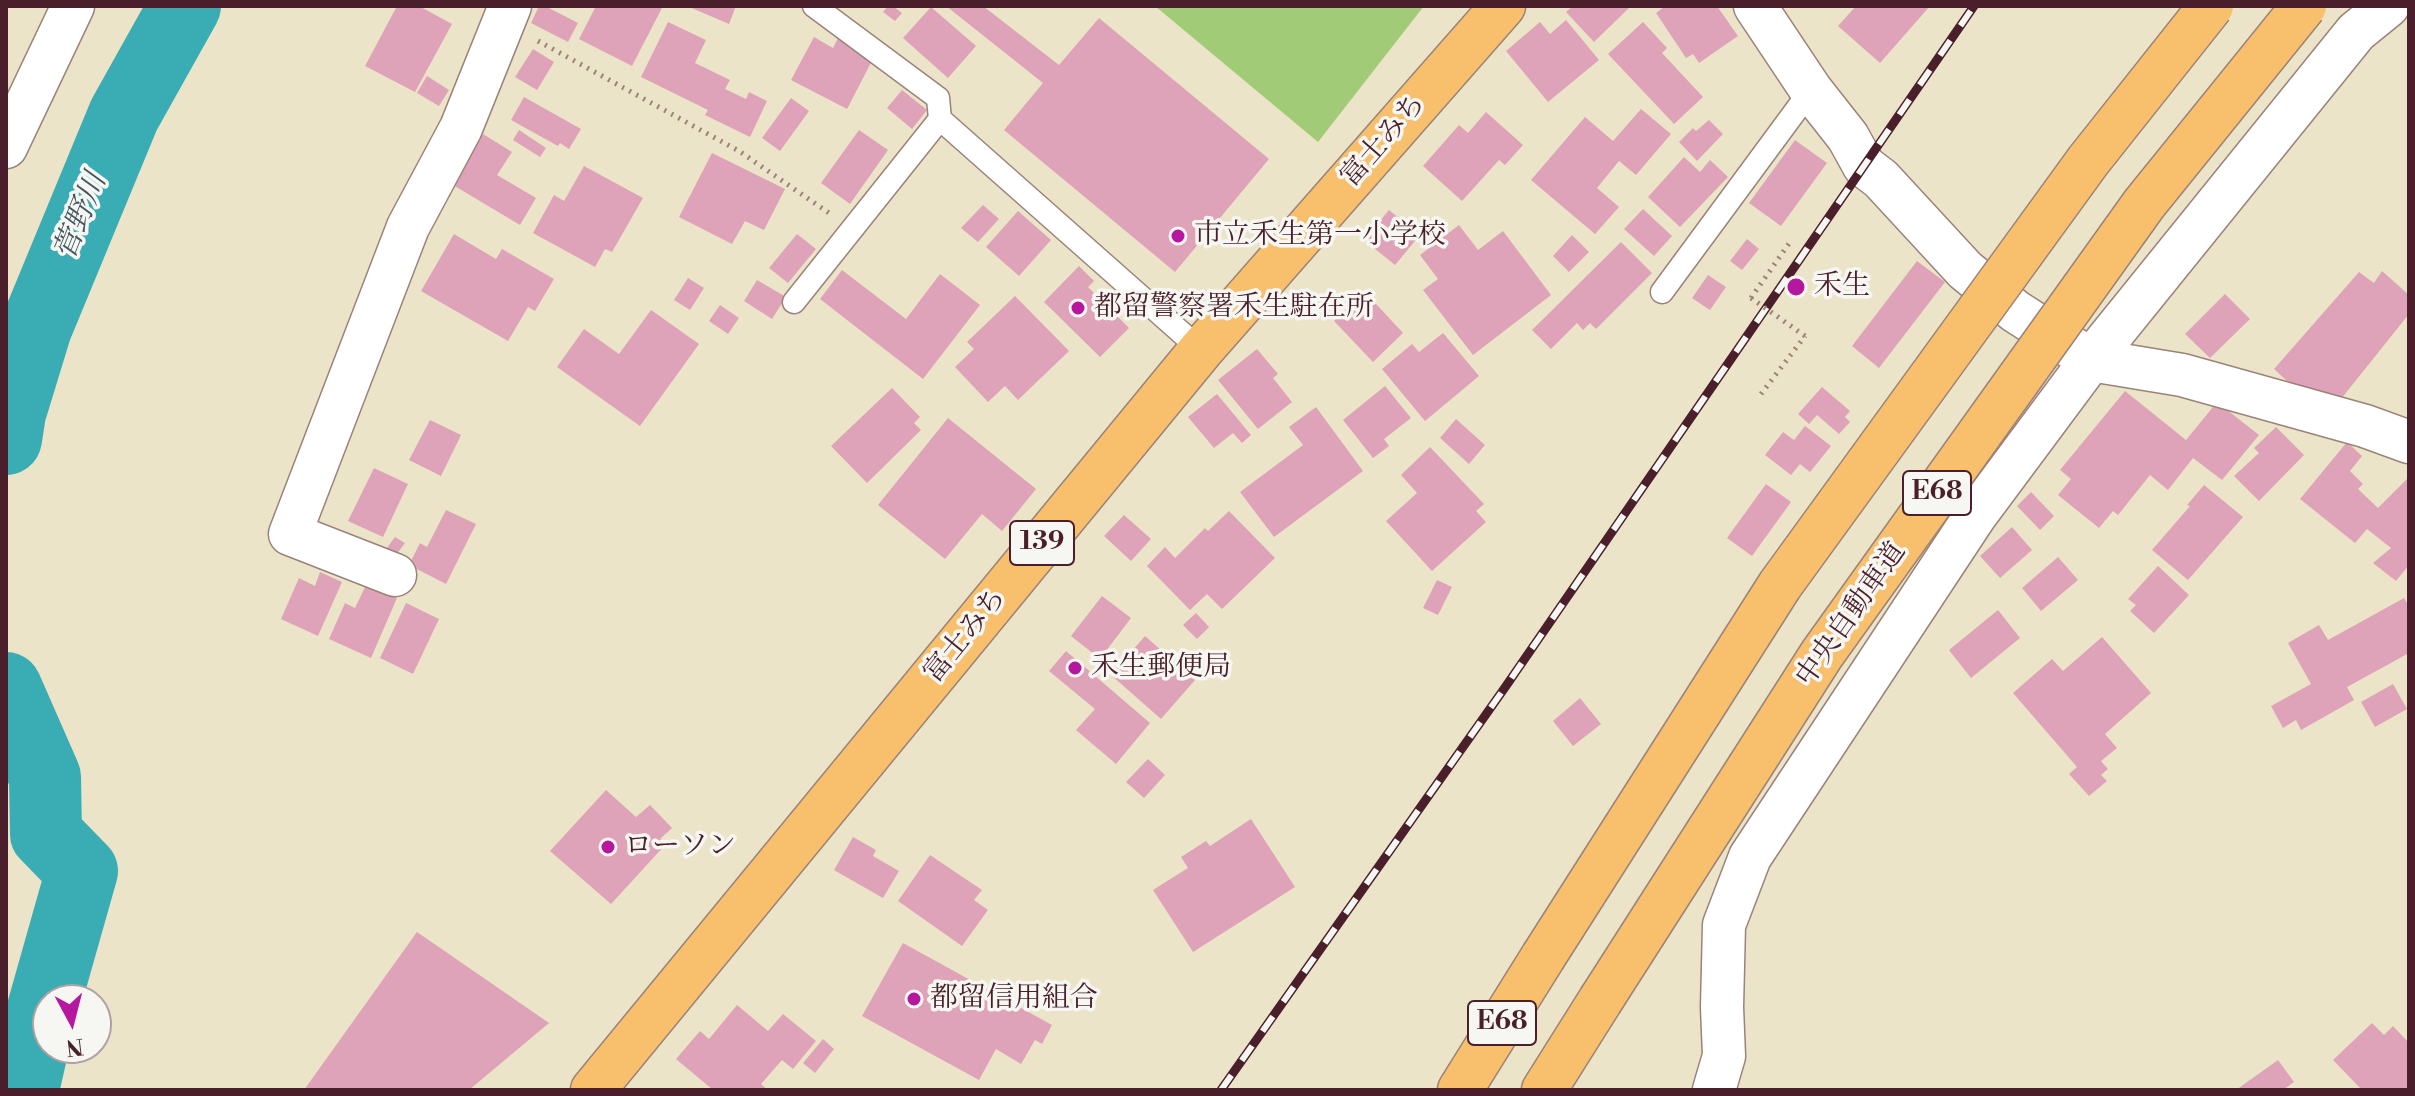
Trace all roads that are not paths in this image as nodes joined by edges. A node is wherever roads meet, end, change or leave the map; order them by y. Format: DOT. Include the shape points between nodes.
graph roads {
  1 [pos="73,6"];
  2 [pos="814,6"];
  3 [pos="1503,6"];
  4 [pos="1755,6"];
  5 [pos="2211,6"];
  6 [pos="2304,6"];
  7 [pos="2388,6"];
  8 [pos="507,14"];
  9 [pos="1811,90"];
  10 [pos="940,119"];
  11 [pos="6,147"];
  12 [pos="1662,292"];
  13 [pos="794,302"];
  14 [pos="1201,350"];
  15 [pos="2091,360"];
  16 [pos="2409,442"];
  17 [pos="395,575"];
  18 [pos="593,1090"];
  19 [pos="1460,1090"];
  20 [pos="1544,1090"];
  21 [pos="1714,1090"];
  1 -- 11 [label="street"];
  2 -- 10 [label="lane" via="938,98"];
  3 -- 14 [label="highway, 富士みち / 139"];
  4 -- 9 [label="street"];
  5 -- 19 [label="highway, E68, bridge" via="2088,161 1780,585"];
  6 -- 20 [label="highway, 中央自動車道 / E68, bridge" via="2144,204 1822,654"];
  7 -- 15 [label="street" via="2356,32"];
  8 -- 17 [label="street" via="461,128 408,227 290,534"];
  9 -- 12 [label="lane"];
  9 -- 15 [label="street" via="1864,166 1965,270 2015,311"];
  10 -- 13 [label="lane"];
  10 -- 14 [label="lane"];
  14 -- 18 [label="highway, 富士みち / 139"];
  15 -- 16 [label="street" via="2182,375"];
  15 -- 21 [label="street" via="1975,516 1750,857 1724,925 1724,1056"];
}
